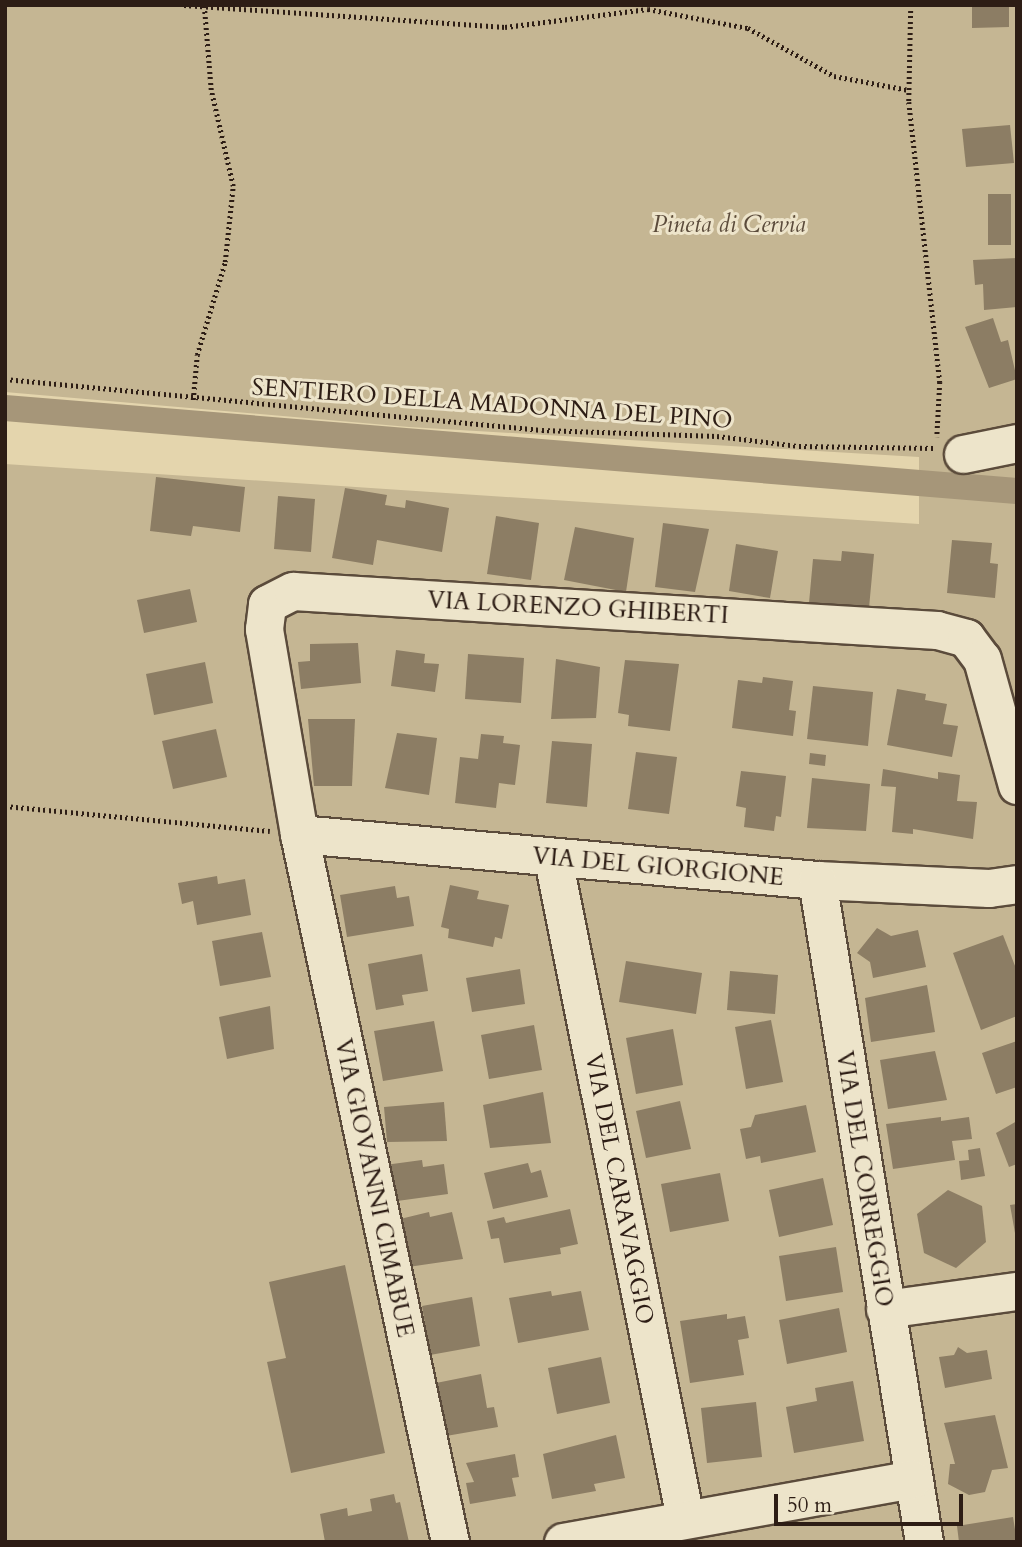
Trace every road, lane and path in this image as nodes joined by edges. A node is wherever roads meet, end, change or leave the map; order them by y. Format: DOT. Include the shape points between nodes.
graph roads {
  1 [pos="184,5"];
  2 [pos="911,5"];
  3 [pos="205,8"];
  4 [pos="909,90"];
  5 [pos="5,379"];
  6 [pos="193,400"];
  7 [pos="1017,443"];
  8 [pos="949,451"];
  9 [pos="1017,785"];
  10 [pos="5,806"];
  11 [pos="299,834"];
  12 [pos="553,859"];
  13 [pos="817,880"];
  14 [pos="1017,884"];
  15 [pos="1017,1291"];
  16 [pos="885,1309"];
  17 [pos="912,1479"];
  18 [pos="685,1518"];
  19 [pos="450,1542"];
  20 [pos="563,1542"];
  21 [pos="924,1542"];
  1 -- 3 [label="path"];
  2 -- 4 [label="path"];
  3 -- 4 [label="path" via="505,27 648,9 748,28 834,76"];
  3 -- 6 [label="path" via="211,90 233,186 225,262 197,355"];
  4 -- 8 [label="path"];
  5 -- 6 [label="path, SENTIERO DELLA MADONNA DEL PINO"];
  6 -- 8 [label="path, SENTIERO DELLA MADONNA DEL PINO" via="542,430"];
  7 -- 8 [label="street"];
  9 -- 11 [label="street, VIA LORENZO GHIBERTI" via="982,659 966,638 937,630 293,591 267,604 264,629"];
  10 -- 11 [label="path"];
  11 -- 12 [label="street, VIA DEL GIORGIONE"];
  11 -- 19 [label="street, VIA GIOVANNI CIMABUE"];
  12 -- 13 [label="street, VIA DEL GIORGIONE"];
  12 -- 18 [label="street, VIA DEL CARAVAGGIO"];
  13 -- 14 [label="street, VIA DEL GIORGIONE" via="989,888"];
  13 -- 16 [label="street, VIA DEL CORREGGIO"];
  15 -- 16 [label="street"];
  16 -- 17 [label="street, VIA DEL CORREGGIO"];
  17 -- 18 [label="street"];
  17 -- 21 [label="street, VIA DEL CORREGGIO"];
  18 -- 20 [label="street"];
}
